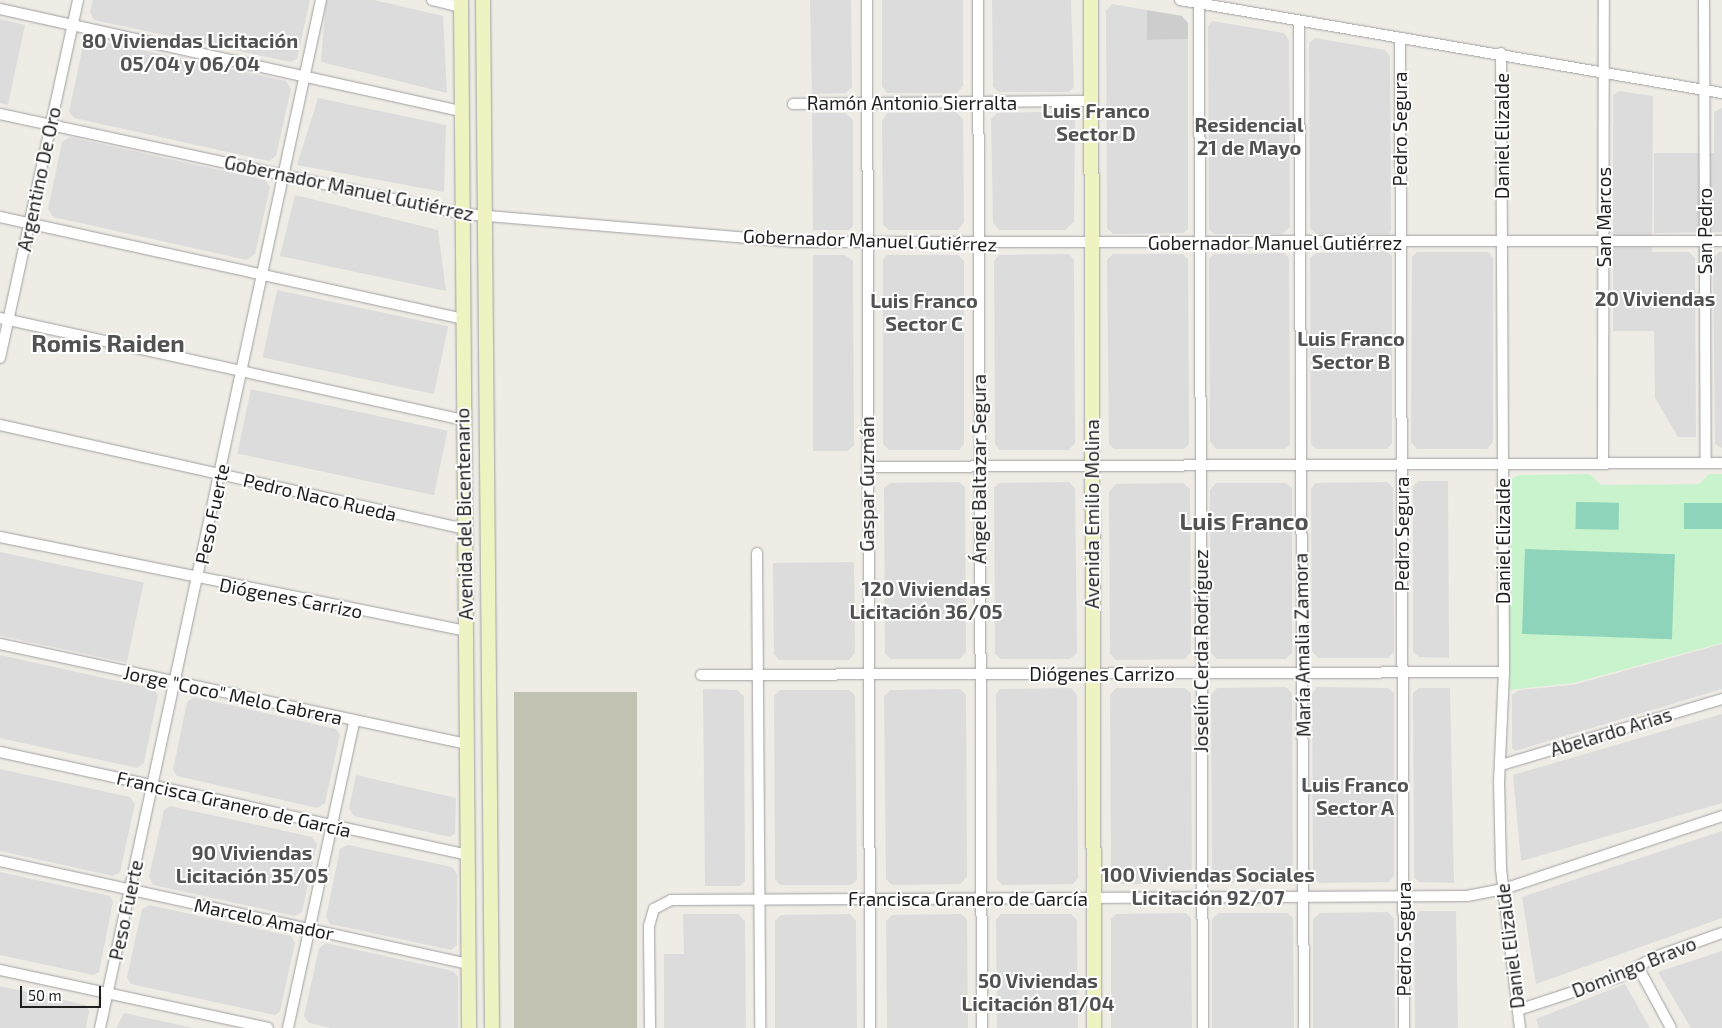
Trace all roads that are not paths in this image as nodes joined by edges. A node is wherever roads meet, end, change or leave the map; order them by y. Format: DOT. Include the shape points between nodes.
graph roads {
  1 [pos="78,0"];
  2 [pos="321,0"];
  3 [pos="432,0"];
  4 [pos="483,0"];
  5 [pos="867,0"];
  6 [pos="978,0"];
  7 [pos="1091,0"];
  8 [pos="1180,0"];
  9 [pos="1604,0"];
  10 [pos="1704,0"];
  11 [pos="461,3"];
  12 [pos="1198,3"];
  13 [pos="0,9"];
  14 [pos="1299,21"];
  15 [pos="73,24"];
  16 [pos="1400,39"];
  17 [pos="1502,54"];
  18 [pos="1604,73"];
  19 [pos="305,76"];
  20 [pos="1704,90"];
  21 [pos="1722,93"];
  22 [pos="1091,101"];
  23 [pos="978,103"];
  24 [pos="793,104"];
  25 [pos="867,104"];
  26 [pos="461,111"];
  27 [pos="0,114"];
  28 [pos="51,125"];
  29 [pos="284,175"];
  30 [pos="463,214"];
  31 [pos="482,215"];
  32 [pos="0,217"];
  33 [pos="30,223"];
  34 [pos="1604,241"];
  35 [pos="1722,241"];
  36 [pos="867,242"];
  37 [pos="1705,242"];
  38 [pos="978,243"];
  39 [pos="1300,243"];
  40 [pos="1401,243"];
  41 [pos="1502,243"];
  42 [pos="1091,244"];
  43 [pos="1198,244"];
  44 [pos="264,274"];
  45 [pos="4,319"];
  46 [pos="463,319"];
  47 [pos="0,358"];
  48 [pos="242,373"];
  49 [pos="463,420"];
  50 [pos="0,425"];
  51 [pos="1502,463"];
  52 [pos="1603,463"];
  53 [pos="1706,463"];
  54 [pos="1722,463"];
  55 [pos="1402,464"];
  56 [pos="1299,465"];
  57 [pos="1201,466"];
  58 [pos="867,467"];
  59 [pos="979,467"];
  60 [pos="1091,467"];
  61 [pos="220,474"];
  62 [pos="464,529"];
  63 [pos="0,537"];
  64 [pos="757,553"];
  65 [pos="198,580"];
  66 [pos="466,631"];
  67 [pos="0,644"];
  68 [pos="1402,672"];
  69 [pos="1504,672"];
  70 [pos="1201,673"];
  71 [pos="1303,673"];
  72 [pos="980,674"];
  73 [pos="1093,674"];
  74 [pos="757,675"];
  75 [pos="869,675"];
  76 [pos="701,676"];
  77 [pos="175,683"];
  78 [pos="1722,699"];
  79 [pos="354,722"];
  80 [pos="467,744"];
  81 [pos="0,752"];
  82 [pos="1501,765"];
  83 [pos="153,786"];
  84 [pos="1722,816"];
  85 [pos="332,826"];
  86 [pos="469,855"];
  87 [pos="0,861"];
  88 [pos="131,889"];
  89 [pos="1504,889"];
  90 [pos="1304,898"];
  91 [pos="1404,898"];
  92 [pos="870,899"];
  93 [pos="982,899"];
  94 [pos="1093,899"];
  95 [pos="1201,899"];
  96 [pos="759,900"];
  97 [pos="310,929"];
  98 [pos="1722,933"];
  99 [pos="468,964"];
  100 [pos="1638,967"];
  101 [pos="0,970"];
  102 [pos="108,993"];
  103 [pos="1518,1010"];
  104 [pos="100,1028"];
  105 [pos="268,1028"];
  106 [pos="288,1028"];
  107 [pos="469,1028"];
  108 [pos="492,1028"];
  109 [pos="650,1028"];
  110 [pos="760,1028"];
  111 [pos="870,1028"];
  112 [pos="982,1028"];
  113 [pos="1094,1028"];
  114 [pos="1202,1028"];
  115 [pos="1304,1028"];
  116 [pos="1404,1028"];
  117 [pos="1520,1028"];
  118 [pos="1671,1028"];
  1 -- 15 [label="street, Argentino De Oro"];
  2 -- 19 [label="street, Peso Fuerte"];
  3 -- 11 [label="street"];
  4 -- 31 [label="main road, Avenida del Bicentenario"];
  5 -- 25 [label="street, Gaspar Guzmán"];
  6 -- 23 [label="street, Ángel Baltazar Segura"];
  7 -- 22 [label="main road, Avenida Emilio Molina"];
  8 -- 12 [label="street"];
  9 -- 18 [label="street, San Marcos"];
  10 -- 20 [label="street, San Pedro"];
  11 -- 26 [label="main road, Avenida del Bicentenario"];
  12 -- 14 [label="street"];
  12 -- 43 [label="street, Joselín Cerda Rodríguez"];
  13 -- 15 [label="street"];
  14 -- 16 [label="street"];
  14 -- 39 [label="street, María Amalia Zamora"];
  15 -- 19 [label="street"];
  15 -- 28 [label="street, Argentino De Oro"];
  16 -- 17 [label="street"];
  16 -- 40 [label="street, Pedro Segura"];
  17 -- 18 [label="street"];
  17 -- 41 [label="street, Daniel Elizalde"];
  18 -- 20 [label="street"];
  18 -- 34 [label="street, San Marcos"];
  19 -- 26 [label="street"];
  19 -- 29 [label="street, Peso Fuerte"];
  20 -- 21 [label="street"];
  20 -- 37 [label="street, San Pedro"];
  22 -- 23 [label="street, Ramón Antonio Sierralta"];
  22 -- 42 [label="main road, Avenida Emilio Molina"];
  23 -- 25 [label="street, Ramón Antonio Sierralta"];
  23 -- 38 [label="street, Ángel Baltazar Segura"];
  24 -- 25 [label="street, Ramón Antonio Sierralta"];
  25 -- 36 [label="street, Gaspar Guzmán"];
  26 -- 30 [label="main road, Avenida del Bicentenario"];
  27 -- 28 [label="street, Gobernador Manuel Gutiérrez"];
  28 -- 29 [label="street, Gobernador Manuel Gutiérrez"];
  28 -- 33 [label="street, Argentino De Oro"];
  29 -- 30 [label="street, Gobernador Manuel Gutiérrez"];
  29 -- 44 [label="street, Peso Fuerte"];
  30 -- 31 [label="street, Gobernador Manuel Gutiérrez"];
  30 -- 46 [label="main road, Avenida del Bicentenario"];
  31 -- 36 [label="street, Gobernador Manuel Gutiérrez" via="794,242"];
  31 -- 108 [label="main road, Avenida del Bicentenario"];
  32 -- 33 [label="street"];
  33 -- 44 [label="street"];
  33 -- 45 [label="street, Argentino De Oro"];
  34 -- 37 [label="street, Gobernador Manuel Gutiérrez"];
  34 -- 41 [label="street, Gobernador Manuel Gutiérrez"];
  34 -- 52 [label="street, San Marcos"];
  35 -- 37 [label="street, Gobernador Manuel Gutiérrez"];
  36 -- 38 [label="street, Gobernador Manuel Gutiérrez"];
  36 -- 58 [label="street, Gaspar Guzmán"];
  37 -- 53 [label="street, San Pedro"];
  38 -- 42 [label="street, Gobernador Manuel Gutiérrez"];
  38 -- 59 [label="street, Ángel Baltazar Segura"];
  39 -- 40 [label="street, Gobernador Manuel Gutiérrez"];
  39 -- 43 [label="street, Gobernador Manuel Gutiérrez"];
  39 -- 56 [label="street, María Amalia Zamora"];
  40 -- 41 [label="street, Gobernador Manuel Gutiérrez"];
  40 -- 55 [label="street, Pedro Segura"];
  41 -- 51 [label="street, Daniel Elizalde"];
  42 -- 43 [label="street, Gobernador Manuel Gutiérrez"];
  42 -- 60 [label="main road, Avenida Emilio Molina"];
  43 -- 57 [label="street, Joselín Cerda Rodríguez"];
  44 -- 46 [label="street"];
  44 -- 48 [label="street, Peso Fuerte"];
  45 -- 47 [label="street, Argentino De Oro"];
  45 -- 48 [label="street"];
  46 -- 49 [label="main road, Avenida del Bicentenario"];
  48 -- 49 [label="street"];
  48 -- 61 [label="street, Peso Fuerte"];
  49 -- 62 [label="main road, Avenida del Bicentenario"];
  50 -- 61 [label="street, Pedro Naco Rueda"];
  51 -- 52 [label="street"];
  51 -- 55 [label="street"];
  51 -- 69 [label="street, Daniel Elizalde"];
  52 -- 53 [label="street"];
  53 -- 54 [label="street"];
  55 -- 56 [label="street"];
  55 -- 68 [label="street, Pedro Segura"];
  56 -- 57 [label="street"];
  56 -- 71 [label="street, María Amalia Zamora"];
  57 -- 60 [label="street"];
  57 -- 70 [label="street, Joselín Cerda Rodríguez"];
  58 -- 59 [label="street"];
  58 -- 75 [label="street, Gaspar Guzmán"];
  59 -- 60 [label="street"];
  59 -- 72 [label="street, Ángel Baltazar Segura"];
  60 -- 73 [label="main road, Avenida Emilio Molina"];
  61 -- 62 [label="street, Pedro Naco Rueda"];
  61 -- 65 [label="street, Peso Fuerte"];
  62 -- 66 [label="main road, Avenida del Bicentenario"];
  63 -- 65 [label="street, Diógenes Carrizo"];
  64 -- 74 [label="street"];
  65 -- 66 [label="street, Diógenes Carrizo"];
  65 -- 77 [label="street, Peso Fuerte"];
  66 -- 80 [label="main road, Avenida del Bicentenario"];
  67 -- 77 [label="street, Jorge \"Coco\" Melo Cabrera"];
  68 -- 69 [label="street, Diógenes Carrizo"];
  68 -- 71 [label="street, Diógenes Carrizo"];
  68 -- 91 [label="street, Pedro Segura"];
  69 -- 82 [label="street, Daniel Elizalde"];
  70 -- 71 [label="street, Diógenes Carrizo"];
  70 -- 73 [label="street, Diógenes Carrizo"];
  70 -- 95 [label="street, Joselín Cerda Rodríguez"];
  71 -- 90 [label="street, María Amalia Zamora"];
  72 -- 73 [label="street, Diógenes Carrizo"];
  72 -- 75 [label="street, Diógenes Carrizo"];
  72 -- 93 [label="street, Ángel Baltazar Segura"];
  73 -- 94 [label="main road, Avenida Emilio Molina"];
  74 -- 75 [label="street, Diógenes Carrizo"];
  74 -- 76 [label="street, Diógenes Carrizo"];
  74 -- 96 [label="street"];
  75 -- 92 [label="street, Gaspar Guzmán"];
  77 -- 79 [label="street, Jorge \"Coco\" Melo Cabrera"];
  77 -- 83 [label="street, Peso Fuerte"];
  78 -- 82 [label="street, Abelardo Arias"];
  79 -- 80 [label="street, Jorge \"Coco\" Melo Cabrera"];
  79 -- 85 [label="street"];
  80 -- 86 [label="main road, Avenida del Bicentenario"];
  81 -- 83 [label="street, Francisca Granero de García"];
  82 -- 89 [label="street, Daniel Elizalde"];
  83 -- 85 [label="street, Francisca Granero de García"];
  83 -- 88 [label="street, Peso Fuerte"];
  84 -- 89 [label="street, Francisca Granero de García"];
  85 -- 86 [label="street, Francisca Granero de García"];
  85 -- 97 [label="street"];
  86 -- 99 [label="main road, Avenida del Bicentenario"];
  87 -- 88 [label="street, Marcelo Amador"];
  88 -- 97 [label="street, Marcelo Amador"];
  88 -- 102 [label="street, Peso Fuerte"];
  89 -- 91 [label="street, Francisca Granero de García" via="1484,895"];
  89 -- 103 [label="street, Daniel Elizalde"];
  90 -- 91 [label="street, Francisca Granero de García"];
  90 -- 95 [label="street, Francisca Granero de García"];
  90 -- 115 [label="street, María Amalia Zamora"];
  91 -- 116 [label="street, Pedro Segura"];
  92 -- 93 [label="street, Francisca Granero de García"];
  92 -- 96 [label="street, Francisca Granero de García"];
  92 -- 111 [label="street, Gaspar Guzmán"];
  93 -- 94 [label="street, Francisca Granero de García"];
  93 -- 112 [label="street, Ángel Baltazar Segura"];
  94 -- 95 [label="street, Francisca Granero de García"];
  94 -- 113 [label="main road, Avenida Emilio Molina"];
  95 -- 114 [label="street, Joselín Cerda Rodríguez"];
  96 -- 109 [label="street, Francisca Granero de García" via="671,900 654,909 649,926"];
  96 -- 110 [label="street"];
  97 -- 99 [label="street, Marcelo Amador"];
  97 -- 106 [label="street"];
  98 -- 100 [label="street, Domingo Bravo"];
  99 -- 107 [label="main road, Avenida del Bicentenario"];
  100 -- 103 [label="street, Domingo Bravo"];
  100 -- 118 [label="street"];
  101 -- 102 [label="street"];
  102 -- 104 [label="street, Peso Fuerte"];
  102 -- 105 [label="street"];
  103 -- 117 [label="street, Daniel Elizalde"];
}
